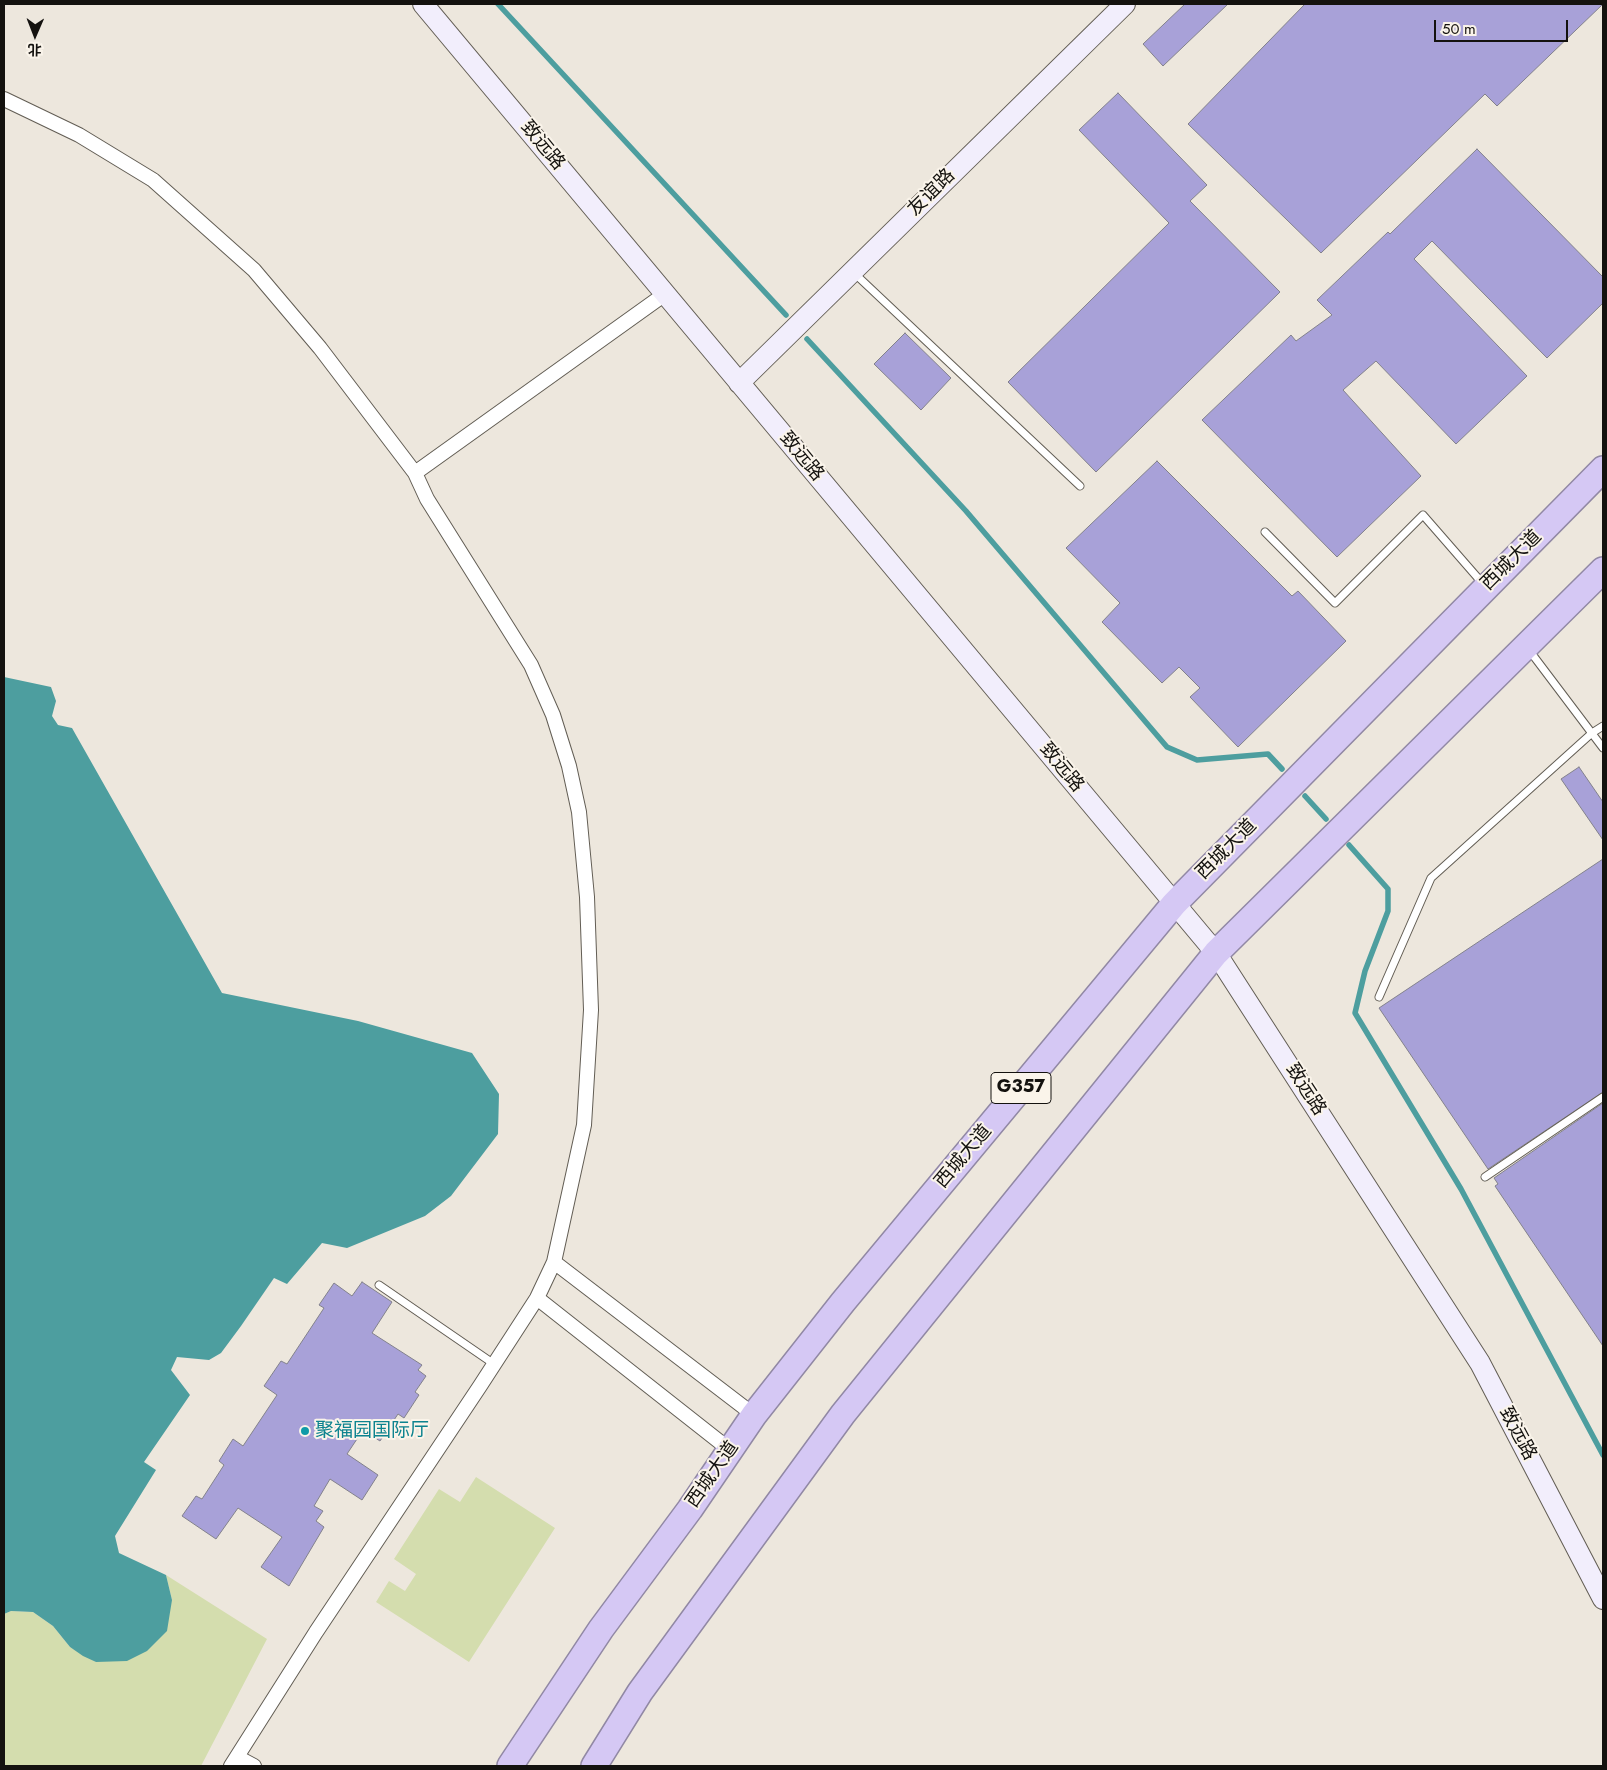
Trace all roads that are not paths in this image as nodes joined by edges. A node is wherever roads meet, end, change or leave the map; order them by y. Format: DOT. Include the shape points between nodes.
graph roads {
  1 [pos="423,4"];
  2 [pos="1126,4"];
  3 [pos="4,99"];
  4 [pos="853,272"];
  5 [pos="665,294"];
  6 [pos="739,383"];
  7 [pos="1603,468"];
  8 [pos="415,473"];
  9 [pos="1080,486"];
  10 [pos="1265,532"];
  11 [pos="1603,570"];
  12 [pos="1486,587"];
  13 [pos="1526,646"];
  14 [pos="1603,726"];
  15 [pos="1592,733"];
  16 [pos="1603,748"];
  17 [pos="1174,904"];
  18 [pos="1216,953"];
  19 [pos="1380,997"];
  20 [pos="1603,1097"];
  21 [pos="1485,1177"];
  22 [pos="554,1262"];
  23 [pos="379,1285"];
  24 [pos="537,1298"];
  25 [pos="494,1364"];
  26 [pos="754,1415"];
  27 [pos="730,1450"];
  28 [pos="1603,1598"];
  29 [pos="234,1762"];
  30 [pos="254,1766"];
  31 [pos="510,1766"];
  32 [pos="594,1766"];
  1 -- 5 [label="main road, 致远路"];
  2 -- 4 [label="main road, 友谊路"];
  3 -- 8 [label="street" via="79,135 153,180 246,264 320,348"];
  4 -- 6 [label="main road, 友谊路"];
  4 -- 9 [label="lane"];
  5 -- 6 [label="main road, 致远路"];
  5 -- 8 [label="street"];
  6 -- 17 [label="main road, 致远路"];
  7 -- 12 [label="highway, 西城大道 / G357"];
  8 -- 22 [label="street" via="427,499 531,665 553,715 579,812 587,897 591,1010 584,1125"];
  10 -- 12 [label="lane" via="1335,602 1423,515"];
  11 -- 13 [label="highway"];
  12 -- 17 [label="highway, 西城大道 / G357"];
  13 -- 15 [label="lane"];
  13 -- 18 [label="highway"];
  14 -- 15 [label="lane"];
  15 -- 16 [label="lane"];
  15 -- 19 [label="lane" via="1431,878"];
  17 -- 18 [label="main road, 致远路"];
  17 -- 26 [label="highway, 西城大道 / G357" via="843,1302"];
  18 -- 28 [label="main road, 致远路" via="1480,1363"];
  18 -- 32 [label="highway" via="843,1414 640,1692"];
  20 -- 21 [label="lane"];
  22 -- 24 [label="street"];
  22 -- 26 [label="street"];
  23 -- 25 [label="lane"];
  24 -- 25 [label="street"];
  24 -- 27 [label="street"];
  25 -- 29 [label="street"];
  26 -- 27 [label="highway, 西城大道 / G357"];
  27 -- 31 [label="highway, 西城大道 / G357" via="601,1629"];
  29 -- 30 [label="street"];
}
